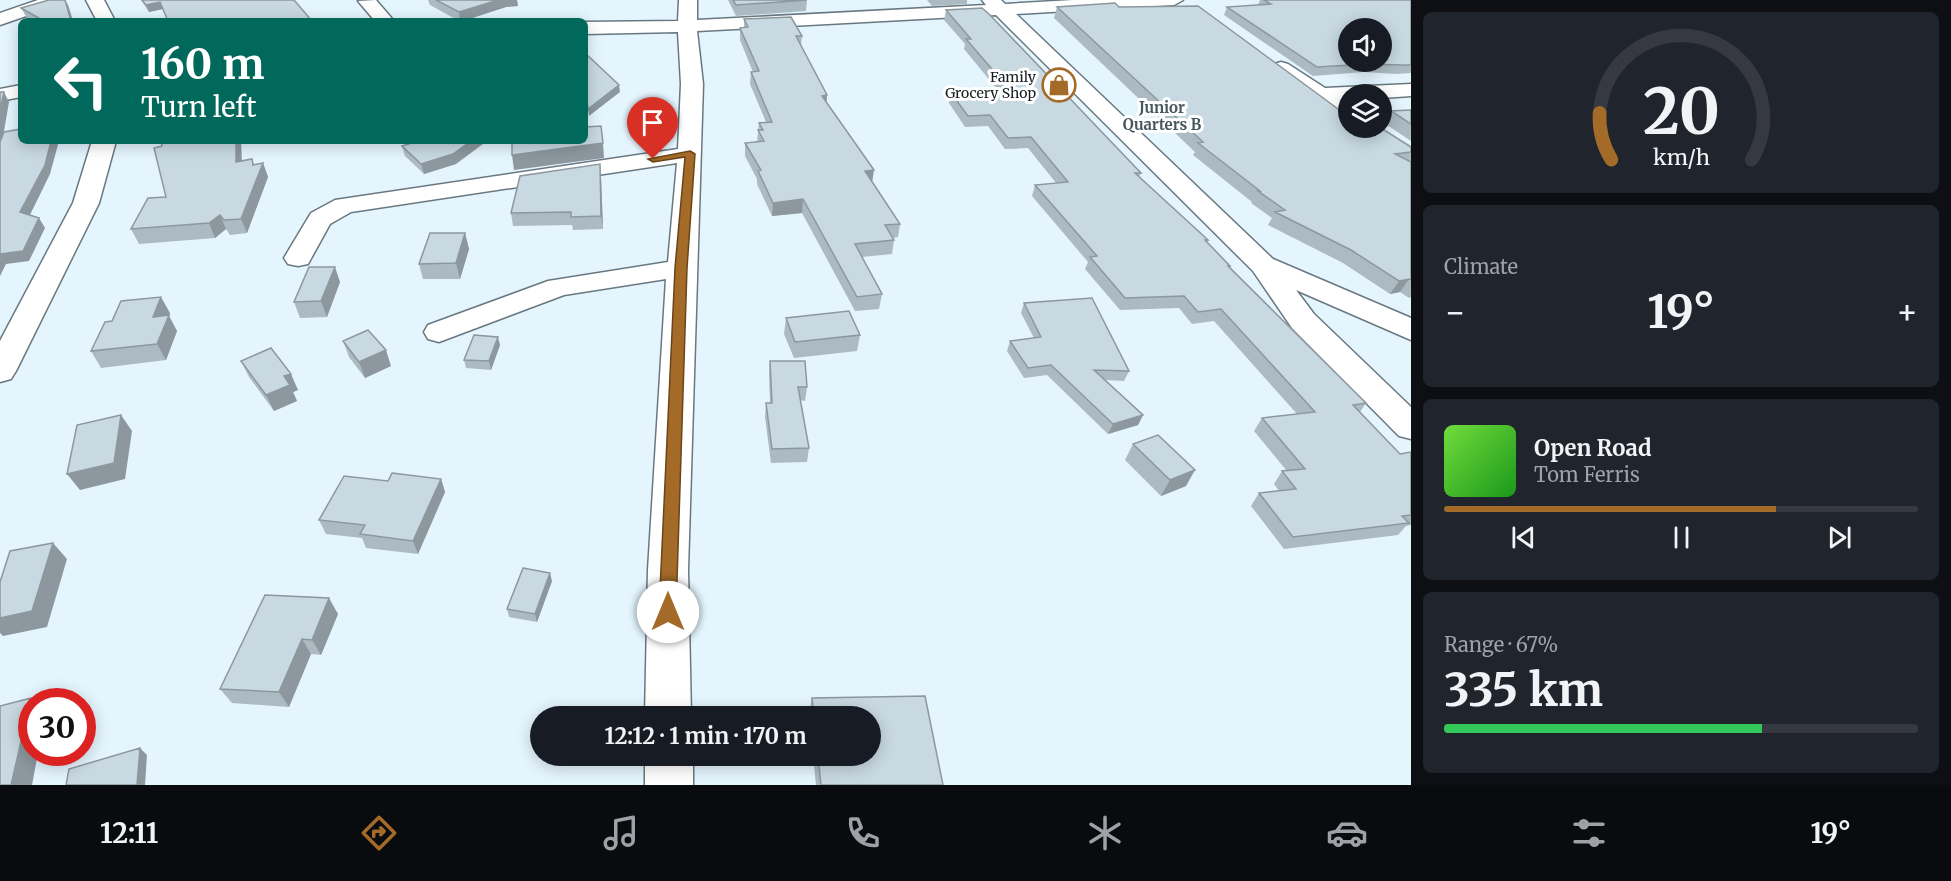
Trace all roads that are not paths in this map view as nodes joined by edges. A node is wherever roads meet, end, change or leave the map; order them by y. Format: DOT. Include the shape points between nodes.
graph roads {
  1 [pos="56,0"];
  2 [pos="95,0"];
  3 [pos="1174,0"];
  4 [pos="367,1"];
  5 [pos="995,4"];
  6 [pos="687,13"];
  7 [pos="104,18"];
  8 [pos="382,18"];
  9 [pos="0,19"];
  10 [pos="588,28"];
  11 [pos="1267,58"];
  12 [pos="1411,90"];
  13 [pos="18,92"];
  14 [pos="0,95"];
  15 [pos="1319,95"];
  16 [pos="1338,107"];
  17 [pos="103,144"];
  18 [pos="690,154"];
  19 [pos="298,258"];
  20 [pos="1263,265"];
  21 [pos="681,268"];
  22 [pos="1365,310"];
  23 [pos="1303,321"];
  24 [pos="1411,330"];
  25 [pos="439,332"];
  26 [pos="0,371"];
  27 [pos="1411,427"];
  28 [pos="668,706"];
  29 [pos="669,766"];
  30 [pos="669,785"];
  1 -- 9 [label="street"];
  2 -- 7 [label="street"];
  3 -- 5 [label="street"];
  4 -- 8 [label="street"];
  5 -- 6 [label="street"];
  5 -- 20 [label="street"];
  6 -- 10 [label="street"];
  6 -- 18 [label="street" via="692,84"];
  11 -- 15 [label="street"];
  12 -- 15 [label="street"];
  13 -- 14 [label="street"];
  15 -- 16 [label="street"];
  17 -- 26 [label="street" via="86,203"];
  18 -- 19 [label="street" via="344,205 320,219"];
  18 -- 21 [label="street"];
  20 -- 22 [label="street"];
  20 -- 23 [label="street"];
  21 -- 25 [label="street" via="558,287"];
  21 -- 28 [label="street" via="668,570"];
  22 -- 23 [label="street"];
  22 -- 24 [label="street"];
  23 -- 27 [label="street"];
  29 -- 30 [label="street"];
}
